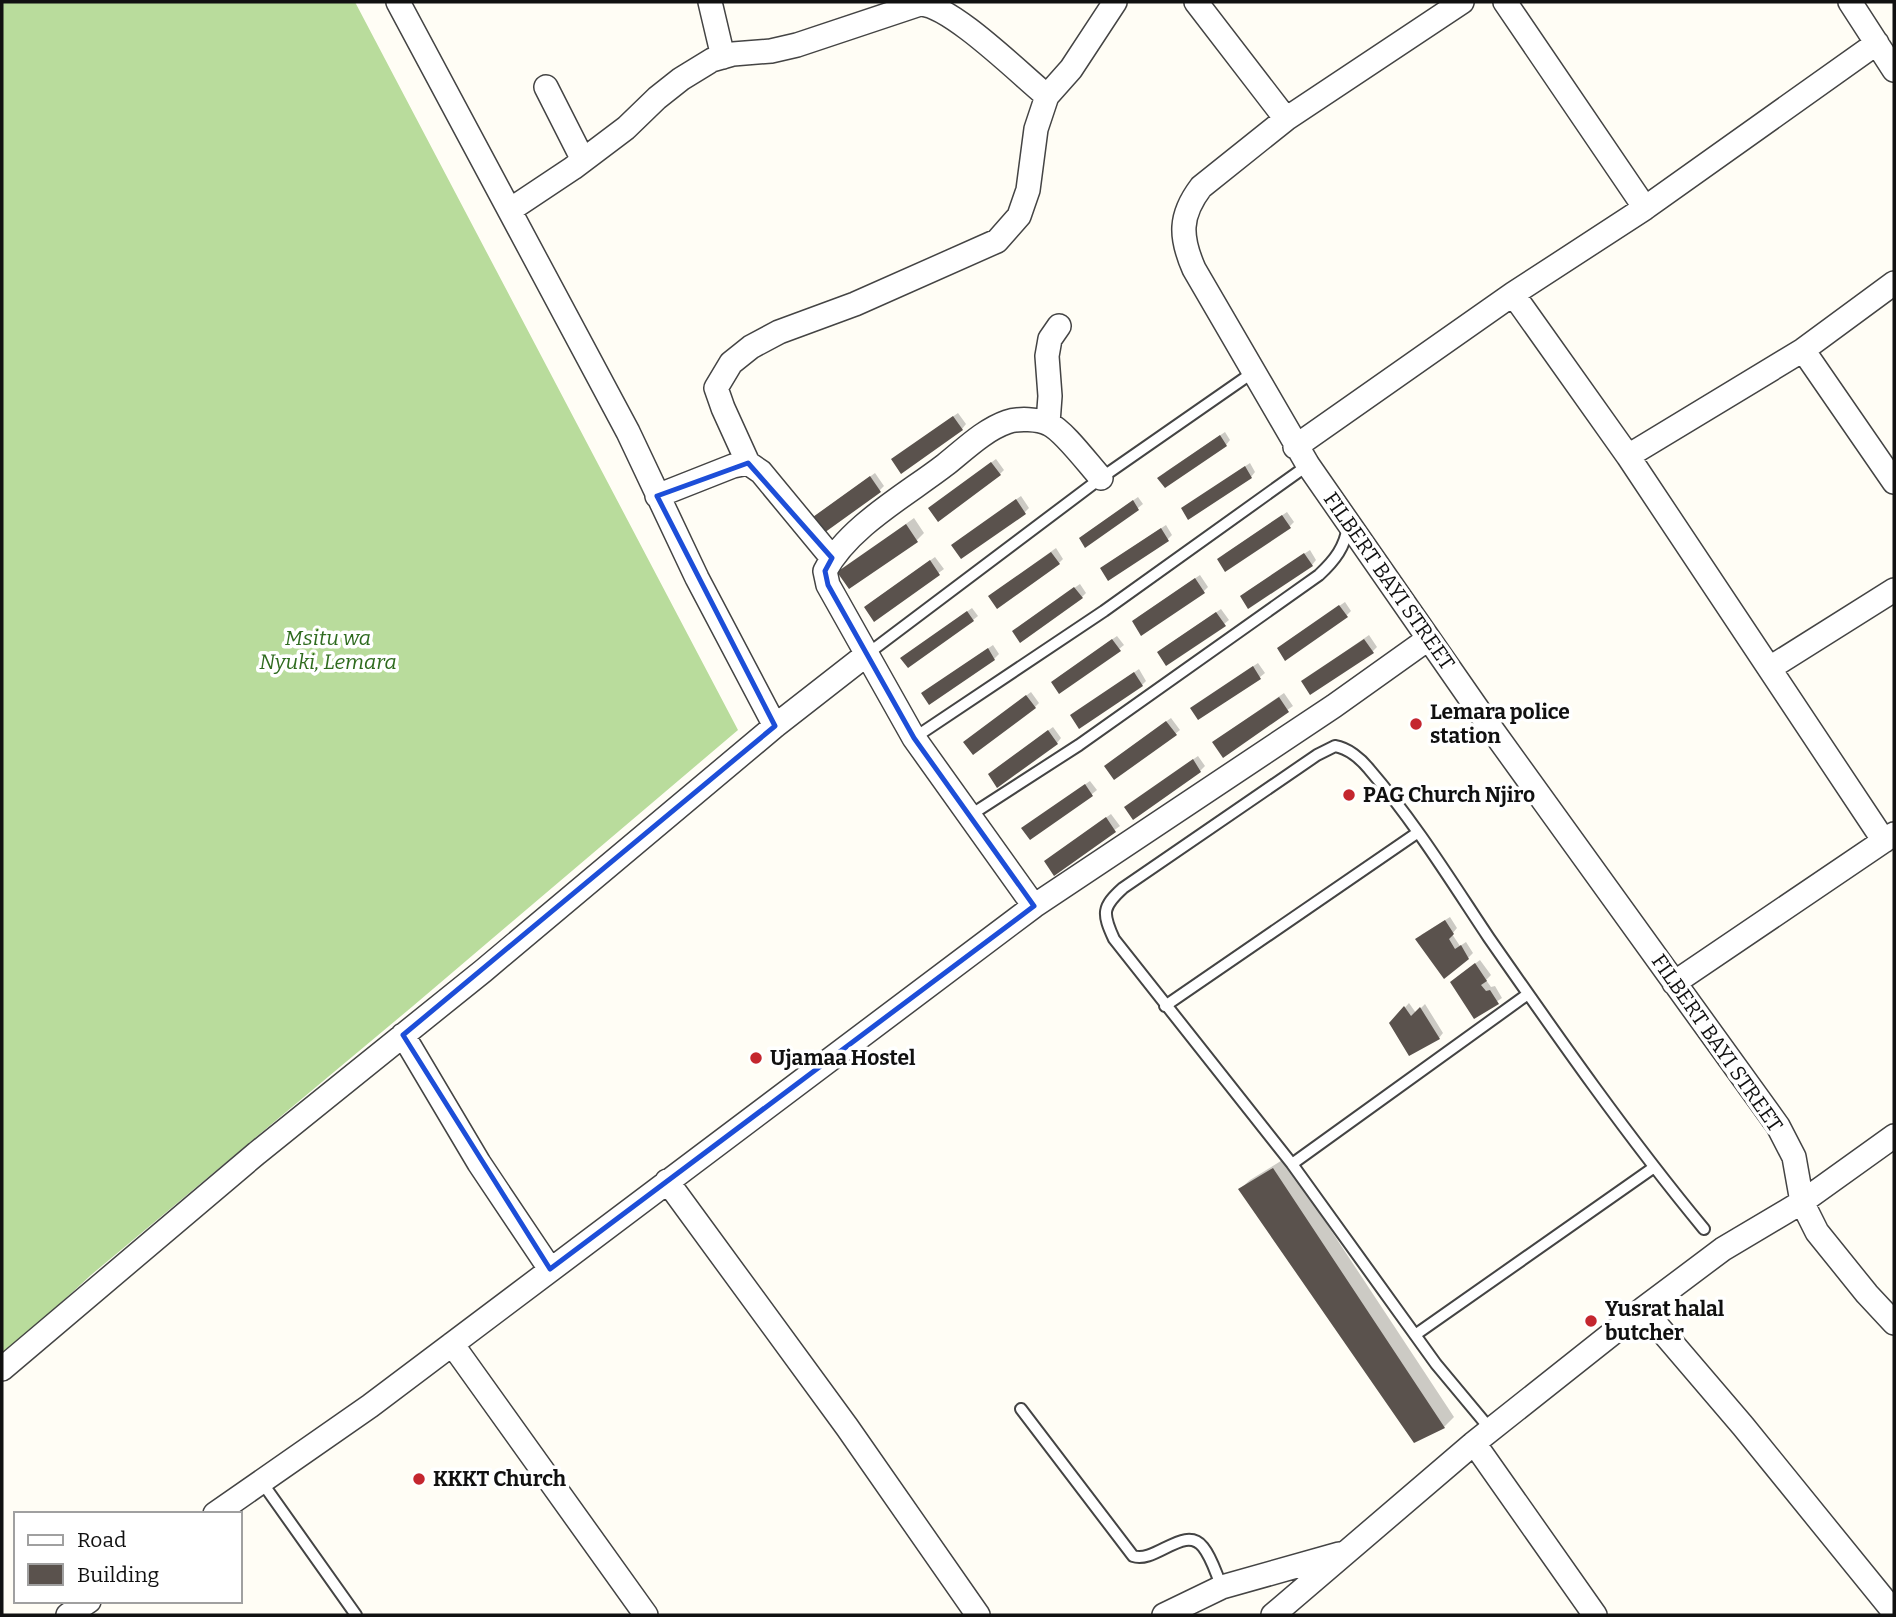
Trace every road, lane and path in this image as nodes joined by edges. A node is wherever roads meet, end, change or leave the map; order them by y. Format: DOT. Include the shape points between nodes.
graph roads {
  1 [pos="398,2"];
  2 [pos="710,2"];
  3 [pos="1196,2"];
  4 [pos="1462,2"];
  5 [pos="1505,2"];
  6 [pos="1850,2"];
  7 [pos="927,3"];
  8 [pos="1104,6"];
  9 [pos="1877,43"];
  10 [pos="723,57"];
  11 [pos="1894,70"];
  12 [pos="546,87"];
  13 [pos="1047,96"];
  14 [pos="1286,119"];
  15 [pos="583,160"];
  16 [pos="1645,208"];
  17 [pos="510,210"];
  18 [pos="1894,283"];
  19 [pos="1513,294"];
  20 [pos="1059,326"];
  21 [pos="1803,350"];
  22 [pos="1252,373"];
  23 [pos="1048,423"];
  24 [pos="1301,456"];
  25 [pos="1628,456"];
  26 [pos="748,463"];
  27 [pos="1101,478"];
  28 [pos="1894,482"];
  29 [pos="657,496"];
  30 [pos="1349,523"];
  31 [pos="832,558"];
  32 [pos="1894,590"];
  33 [pos="1429,639"];
  34 [pos="866,655"];
  35 [pos="1770,668"];
  36 [pos="775,726"];
  37 [pos="914,738"];
  38 [pos="968,816"];
  39 [pos="1417,833"];
  40 [pos="1889,838"];
  41 [pos="1034,906"];
  42 [pos="1674,983"];
  43 [pos="1528,994"];
  44 [pos="1166,1006"];
  45 [pos="403,1035"];
  46 [pos="1894,1136"];
  47 [pos="1292,1164"];
  48 [pos="1653,1168"];
  49 [pos="667,1181"];
  50 [pos="1802,1202"];
  51 [pos="1704,1228"];
  52 [pos="550,1269"];
  53 [pos="1643,1309"];
  54 [pos="1894,1323"];
  55 [pos="1415,1335"];
  56 [pos="452,1344"];
  57 [pos="2,1370"];
  58 [pos="1021,1409"];
  59 [pos="1483,1436"];
  60 [pos="261,1481"];
  61 [pos="218,1512"];
  62 [pos="1347,1552"];
  63 [pos="1222,1587"];
  64 [pos="86,1603"];
  65 [pos="1894,1612"];
  66 [pos="68,1615"];
  67 [pos="356,1615"];
  68 [pos="646,1615"];
  69 [pos="978,1615"];
  70 [pos="1164,1615"];
  71 [pos="1273,1615"];
  72 [pos="1595,1615"];
  1 -- 17 [label="street"];
  2 -- 10 [label="street"];
  3 -- 14 [label="street"];
  4 -- 14 [label="street, FILBERT BAYI STREET"];
  5 -- 16 [label="street"];
  6 -- 9 [label="street"];
  7 -- 10 [label="street" via="797,45"];
  7 -- 13 [label="street" via="952,16"];
  8 -- 13 [label="street" via="1071,69"];
  9 -- 11 [label="street"];
  9 -- 16 [label="street"];
  10 -- 15 [label="street" via="681,79"];
  12 -- 15 [label="street"];
  13 -- 26 [label="street" via="1028,190 1019,216 997,241 779,332 731,363 716,388"];
  14 -- 22 [label="street, FILBERT BAYI STREET" via="1201,187 1191,200 1185,222 1183,245"];
  15 -- 17 [label="street"];
  16 -- 19 [label="street"];
  17 -- 29 [label="street"];
  18 -- 21 [label="street"];
  19 -- 24 [label="street"];
  19 -- 25 [label="street"];
  20 -- 23 [label="street" via="1050,339 1047,356"];
  21 -- 25 [label="street"];
  21 -- 28 [label="street"];
  22 -- 24 [label="street, FILBERT BAYI STREET"];
  22 -- 27 [label="lane"];
  23 -- 27 [label="street"];
  23 -- 31 [label="street" via="1022,419 984,435 857,531"];
  24 -- 30 [label="street, FILBERT BAYI STREET"];
  24 -- 37 [label="lane" via="1104,611"];
  25 -- 35 [label="street"];
  26 -- 29 [label="street"];
  26 -- 31 [label="street" via="761,472"];
  27 -- 34 [label="lane"];
  29 -- 36 [label="street"];
  30 -- 33 [label="street, FILBERT BAYI STREET"];
  30 -- 38 [label="lane" via="1339,554 1319,575 1079,745"];
  31 -- 34 [label="street" via="825,571 828,585"];
  32 -- 35 [label="street"];
  33 -- 41 [label="street"];
  33 -- 42 [label="street, FILBERT BAYI STREET"];
  34 -- 36 [label="street"];
  34 -- 37 [label="street"];
  35 -- 40 [label="street"];
  36 -- 45 [label="street"];
  37 -- 38 [label="street"];
  38 -- 41 [label="street"];
  39 -- 43 [label="lane"];
  39 -- 44 [label="lane"];
  39 -- 44 [label="lane" via="1368,767 1341,747 1328,748 1260,794 1108,902 1107,925 1114,939"];
  40 -- 42 [label="street"];
  41 -- 49 [label="street"];
  42 -- 50 [label="street, FILBERT BAYI STREET" via="1778,1126 1794,1157"];
  43 -- 47 [label="lane"];
  43 -- 48 [label="lane"];
  44 -- 47 [label="lane"];
  45 -- 52 [label="street" via="479,1163"];
  45 -- 57 [label="street"];
  46 -- 50 [label="street"];
  47 -- 55 [label="lane"];
  48 -- 51 [label="lane"];
  48 -- 55 [label="lane"];
  49 -- 52 [label="street"];
  49 -- 69 [label="street"];
  50 -- 53 [label="street" via="1723,1249"];
  50 -- 54 [label="street, FILBERT BAYI STREET" via="1817,1232"];
  52 -- 56 [label="street"];
  53 -- 59 [label="street"];
  53 -- 65 [label="street"];
  55 -- 59 [label="lane"];
  56 -- 60 [label="street"];
  56 -- 68 [label="street"];
  58 -- 63 [label="lane" via="1133,1556 1149,1557 1185,1539 1198,1542"];
  59 -- 62 [label="street"];
  59 -- 72 [label="street"];
  60 -- 61 [label="street"];
  60 -- 67 [label="lane"];
  62 -- 63 [label="street"];
  62 -- 71 [label="street"];
  63 -- 70 [label="street"];
  64 -- 66 [label="street"];
}
